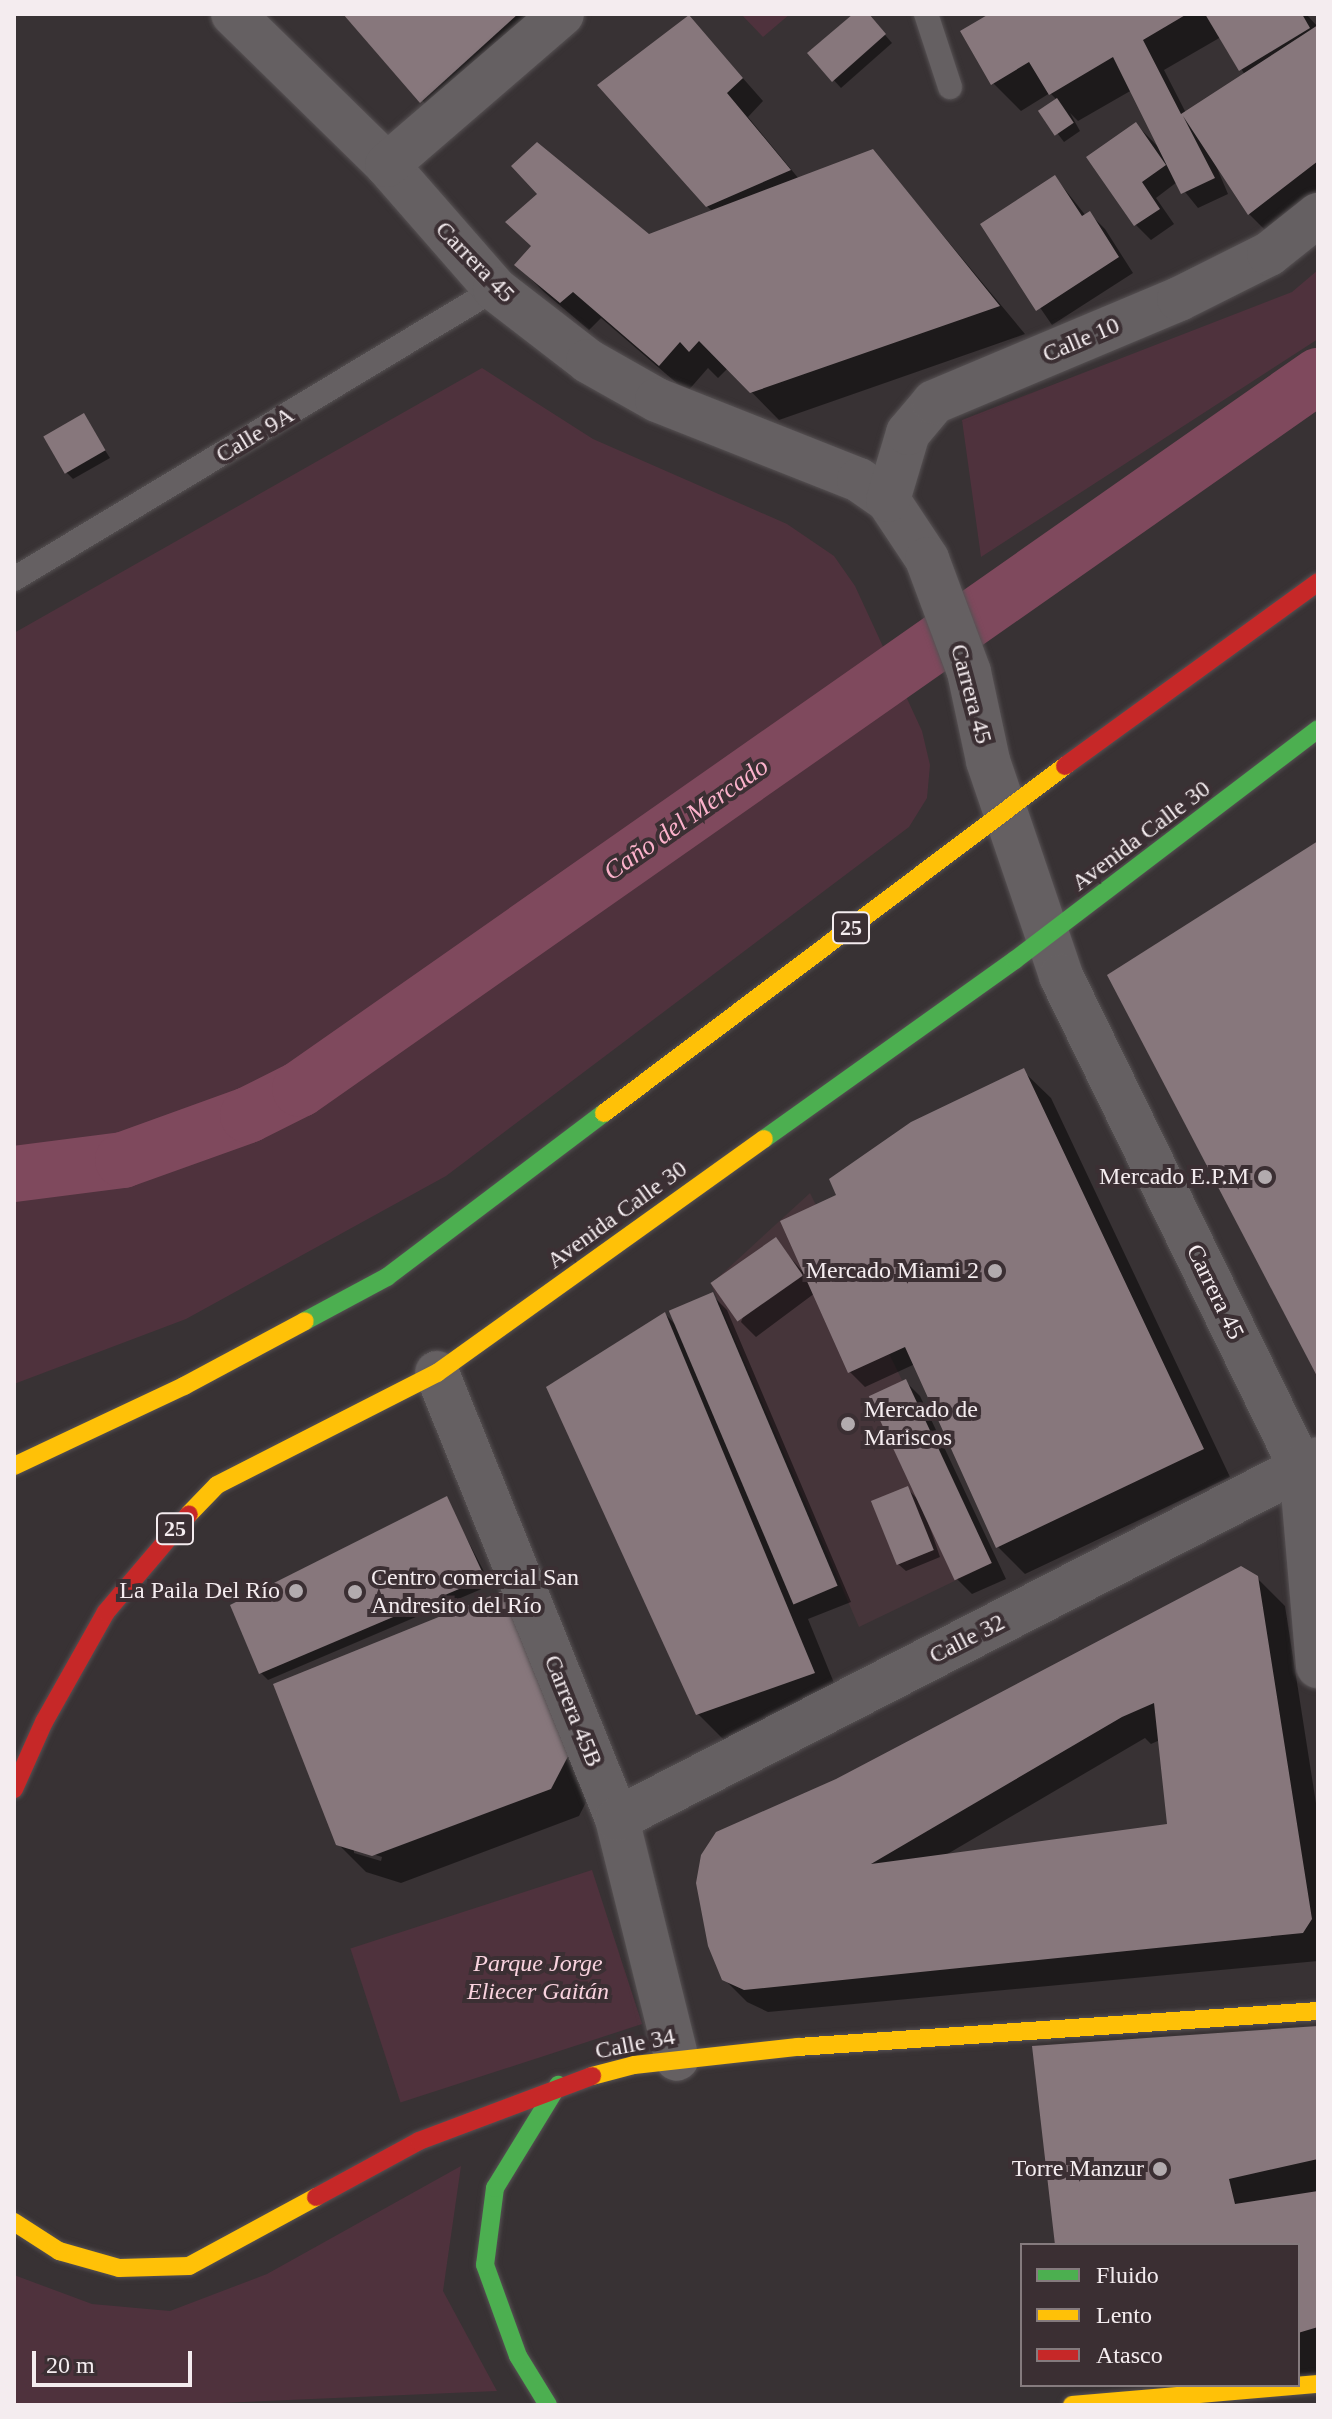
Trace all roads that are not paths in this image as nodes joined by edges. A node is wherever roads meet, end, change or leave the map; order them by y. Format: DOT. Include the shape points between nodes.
graph roads {
  1 [pos="233,14"];
  2 [pos="562,14"];
  3 [pos="926,14"];
  4 [pos="950,87"];
  5 [pos="387,165"];
  6 [pos="1318,215"];
  7 [pos="495,289"];
  8 [pos="888,500"];
  9 [pos="14,579"];
  10 [pos="1318,582"];
  11 [pos="1318,729"];
  12 [pos="1005,811"];
  13 [pos="1048,936"];
  14 [pos="437,1373"];
  15 [pos="1310,1464"];
  16 [pos="14,1466"];
  17 [pos="1318,1666"];
  18 [pos="14,1789"];
  19 [pos="617,1819"];
  20 [pos="1318,2011"];
  21 [pos="677,2059"];
  22 [pos="558,2085"];
  23 [pos="14,2222"];
  24 [pos="1283,2387"];
  25 [pos="548,2405"];
  26 [pos="1072,2405"];
  1 -- 5 [label="street, Carrera 45"];
  2 -- 5 [label="street"];
  3 -- 4 [label="lane"];
  5 -- 7 [label="street, Carrera 45"];
  6 -- 8 [label="street, Calle 10" via="1269,254 1179,299 934,402 908,433"];
  7 -- 8 [label="street, Carrera 45" via="588,361 657,400 859,480"];
  7 -- 9 [label="lane, Calle 9A"];
  8 -- 12 [label="street, Carrera 45" via="927,559 969,672"];
  10 -- 12 [label="main road, 25"];
  11 -- 13 [label="main road, Avenida Calle 30 / 25"];
  12 -- 13 [label="street, Carrera 45"];
  12 -- 16 [label="main road, 25" via="387,1277 184,1386"];
  13 -- 14 [label="main road, Avenida Calle 30 / 25"];
  13 -- 15 [label="street, Carrera 45" via="1061,976"];
  14 -- 18 [label="main road, Avenida Calle 30 / 25" via="217,1485 158,1546 106,1612 44,1722"];
  14 -- 19 [label="street, Carrera 45B"];
  15 -- 17 [label="street, Carrera 45"];
  15 -- 19 [label="street, Calle 32"];
  19 -- 21 [label="street, Carrera 45B"];
  20 -- 21 [label="main road, Calle 34"];
  21 -- 22 [label="main road, Calle 34"];
  22 -- 23 [label="main road, Calle 34" via="419,2141 189,2266 119,2268 59,2251"];
  22 -- 25 [label="main road" via="495,2188 485,2265 518,2356"];
  24 -- 26 [label="main road"];
}
